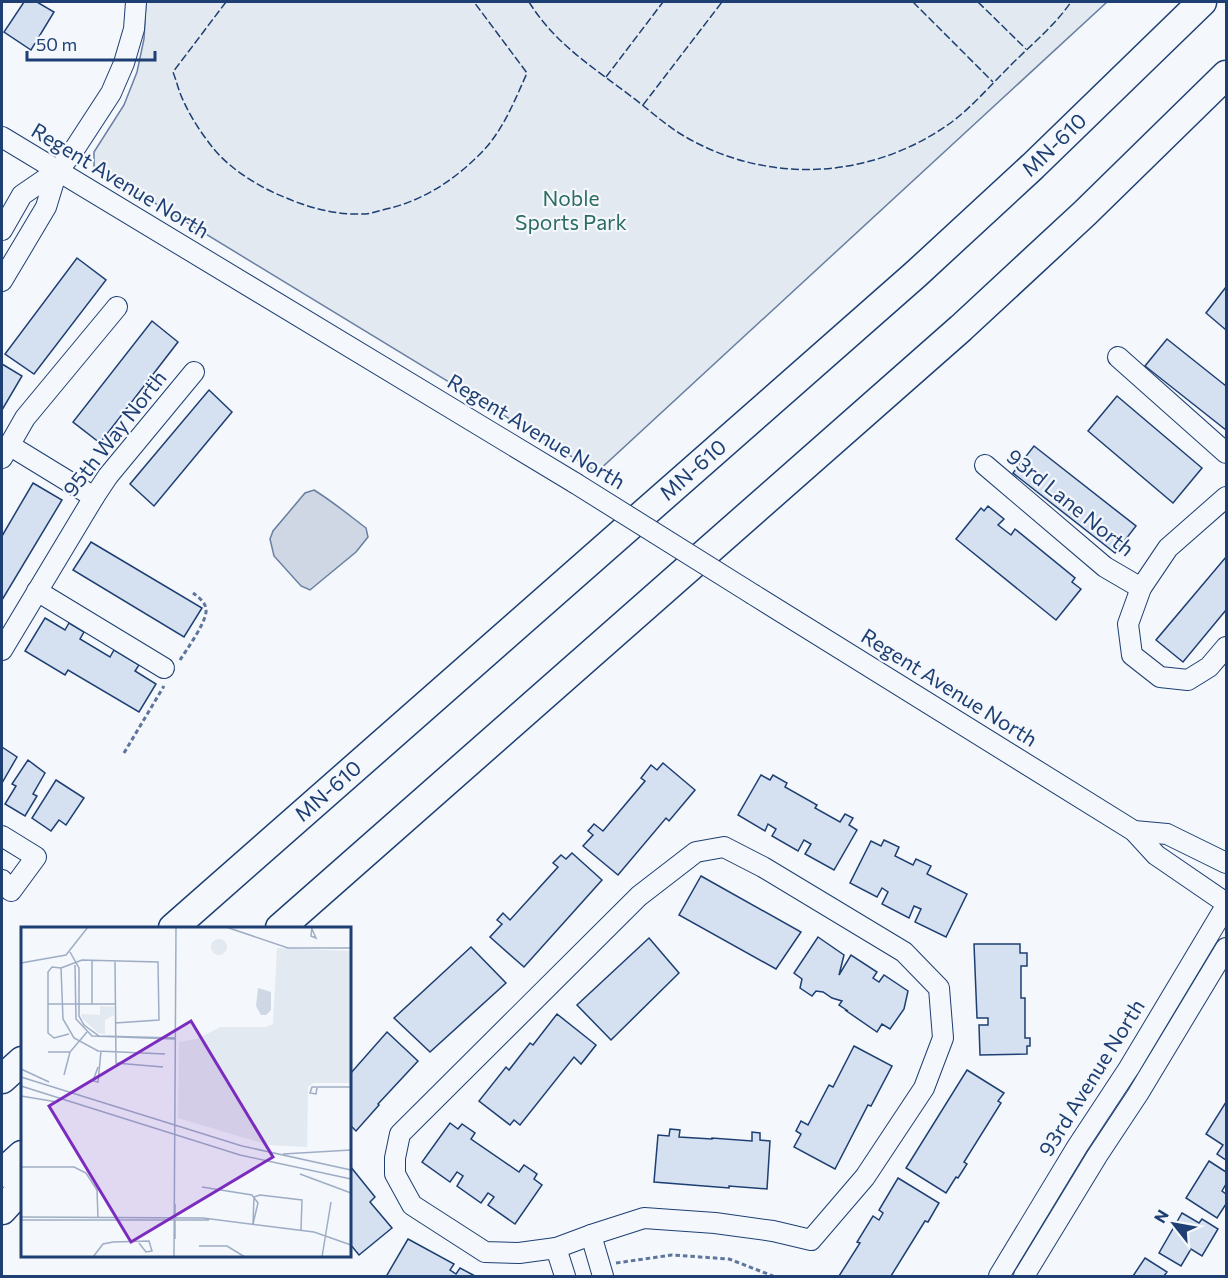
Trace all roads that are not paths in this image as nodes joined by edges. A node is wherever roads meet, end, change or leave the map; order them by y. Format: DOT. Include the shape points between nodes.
graph roads {
  1 [pos="136,2"];
  2 [pos="1175,2"];
  3 [pos="1202,2"];
  4 [pos="1227,75"];
  5 [pos="1227,101"];
  6 [pos="2,137"];
  7 [pos="57,171"];
  8 [pos="1085,213"];
  9 [pos="2,230"];
  10 [pos="916,274"];
  11 [pos="2,281"];
  12 [pos="117,307"];
  13 [pos="1118,357"];
  14 [pos="194,372"];
  15 [pos="5,451"];
  16 [pos="1227,453"];
  17 [pos="985,465"];
  18 [pos="94,497"];
  19 [pos="1227,497"];
  20 [pos="1141,588"];
  21 [pos="37,591"];
  22 [pos="1227,647"];
  23 [pos="2,650"];
  24 [pos="164,668"];
  25 [pos="1134,831"];
  26 [pos="2,836"];
  27 [pos="1227,863"];
  28 [pos="2,880"];
  29 [pos="1227,905"];
  30 [pos="288,922"];
  31 [pos="174,927"];
  32 [pos="1227,948"];
  33 [pos="21,1050"];
  34 [pos="21,1062"];
  35 [pos="2,1065"];
  36 [pos="2,1079"];
  37 [pos="21,1156"];
  38 [pos="2,1173"];
  39 [pos="21,1189"];
  40 [pos="2,1210"];
  41 [pos="591,1235"];
  42 [pos="556,1248"];
  43 [pos="565,1276"];
  44 [pos="603,1276"];
  45 [pos="999,1276"];
  46 [pos="1024,1276"];
  1 -- 7 [label="street" via="134,29 111,93"];
  2 -- 10 [label="highway"];
  3 -- 10 [label="highway, MN-610"];
  4 -- 8 [label="highway"];
  5 -- 8 [label="highway"];
  6 -- 7 [label="street, Regent Avenue North"];
  7 -- 9 [label="street" via="22,195"];
  7 -- 11 [label="street" via="46,207"];
  7 -- 25 [label="street, Regent Avenue North, bridge" via="575,483"];
  8 -- 30 [label="highway"];
  10 -- 31 [label="highway, MN-610"];
  12 -- 15 [label="street" via="26,418"];
  13 -- 16 [label="street"];
  14 -- 18 [label="street, 95th Way North"];
  15 -- 18 [label="street"];
  17 -- 20 [label="street, 93rd Lane North" via="1105,567"];
  18 -- 21 [label="street, 95th Way North"];
  19 -- 20 [label="street, 93rd Lane North" via="1168,548"];
  20 -- 22 [label="street" via="1128,624 1132,655 1160,677 1188,680 1209,667"];
  21 -- 23 [label="street, 95th Way North"];
  21 -- 24 [label="street"];
  25 -- 27 [label="street, Regent Avenue North" via="1167,834"];
  25 -- 29 [label="street, Regent Avenue North" via="1156,855"];
  26 -- 28 [label="street" via="36,857 11,891"];
  29 -- 45 [label="street, 93rd Avenue North"];
  32 -- 46 [label="street"];
  33 -- 35 [label="highway"];
  34 -- 36 [label="highway"];
  37 -- 38 [label="highway"];
  39 -- 40 [label="highway"];
  41 -- 42 [label="street"];
  41 -- 42 [label="street" via="644,1218 715,1223 811,1240 865,1177 924,1088 943,1038 939,988 904,952 763,867 724,847 696,852 639,896 399,1134 395,1173 412,1205 485,1252"];
  41 -- 44 [label="street"];
  42 -- 43 [label="street"];
}
